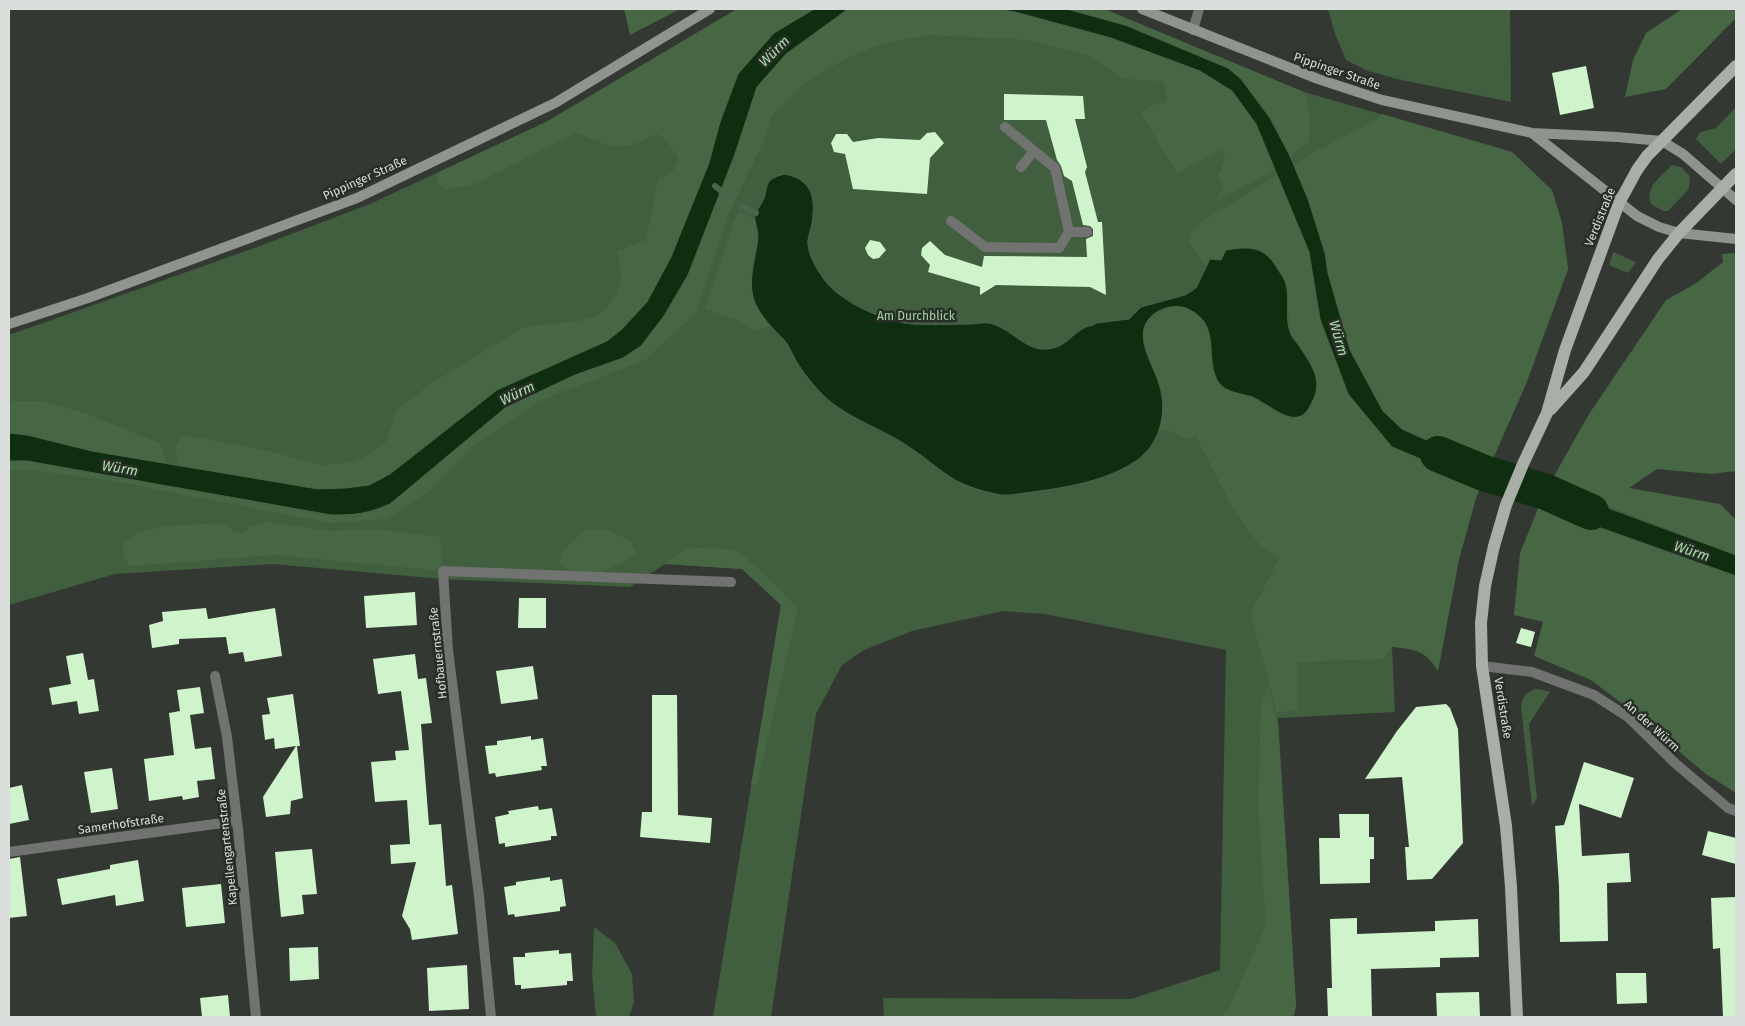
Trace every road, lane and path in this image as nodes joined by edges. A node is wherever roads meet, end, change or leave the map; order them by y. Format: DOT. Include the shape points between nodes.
graph roads {
  1 [pos="710,9"];
  2 [pos="1142,9"];
  3 [pos="1199,9"];
  4 [pos="1193,30"];
  5 [pos="1736,66"];
  6 [pos="1005,127"];
  7 [pos="1532,133"];
  8 [pos="1662,141"];
  9 [pos="1034,151"];
  10 [pos="1021,167"];
  11 [pos="1736,174"];
  12 [pos="1723,188"];
  13 [pos="1736,200"];
  14 [pos="1619,203"];
  15 [pos="951,220"];
  16 [pos="1069,232"];
  17 [pos="1087,232"];
  18 [pos="1679,234"];
  19 [pos="1736,238"];
  20 [pos="9,324"];
  21 [pos="1547,413"];
  22 [pos="731,582"];
  23 [pos="1482,666"];
  24 [pos="215,676"];
  25 [pos="1736,811"];
  26 [pos="237,821"];
  27 [pos="9,852"];
  28 [pos="256,1017"];
  29 [pos="491,1017"];
  30 [pos="1517,1017"];
  1 -- 20 [label="main road, Pippinger Straße" via="555,103 357,198"];
  2 -- 4 [label="main road, Pippinger Straße"];
  3 -- 4 [label="street"];
  4 -- 7 [label="main road, Pippinger Straße" via="1318,79 1382,100"];
  5 -- 8 [label="main road, Verdistraße"];
  6 -- 9 [label="street"];
  7 -- 8 [label="main road, Pippinger Straße"];
  7 -- 14 [label="main road, Pippinger Straße"];
  8 -- 12 [label="main road, Pippinger Straße" via="1683,154"];
  8 -- 14 [label="main road, Verdistraße" via="1637,170"];
  9 -- 10 [label="street"];
  9 -- 16 [label="street" via="1055,168"];
  11 -- 12 [label="main road, Verdistraße"];
  12 -- 13 [label="main road, Pippinger Straße"];
  12 -- 18 [label="main road, Verdistraße"];
  14 -- 18 [label="main road, Pippinger Straße" via="1637,216"];
  14 -- 21 [label="main road, Verdistraße" via="1565,350"];
  15 -- 16 [label="street" via="975,235 985,248 1059,248"];
  16 -- 17 [label="street"];
  18 -- 19 [label="main road, Pippinger Straße"];
  18 -- 21 [label="main road, Verdistraße" via="1658,260 1584,372"];
  21 -- 23 [label="main road, Verdistraße" via="1506,505 1494,546 1481,623"];
  22 -- 29 [label="street, Hofbauernstraße" via="443,571 448,650"];
  23 -- 25 [label="street, An der Würm" via="1532,672 1594,695 1628,717 1676,764 1728,808"];
  23 -- 30 [label="main road, Verdistraße" via="1506,826"];
  24 -- 26 [label="street, Kapellengartenstraße" via="227,737"];
  26 -- 27 [label="street, Samerhofstraße"];
  26 -- 28 [label="street, Kapellengartenstraße"];
}
